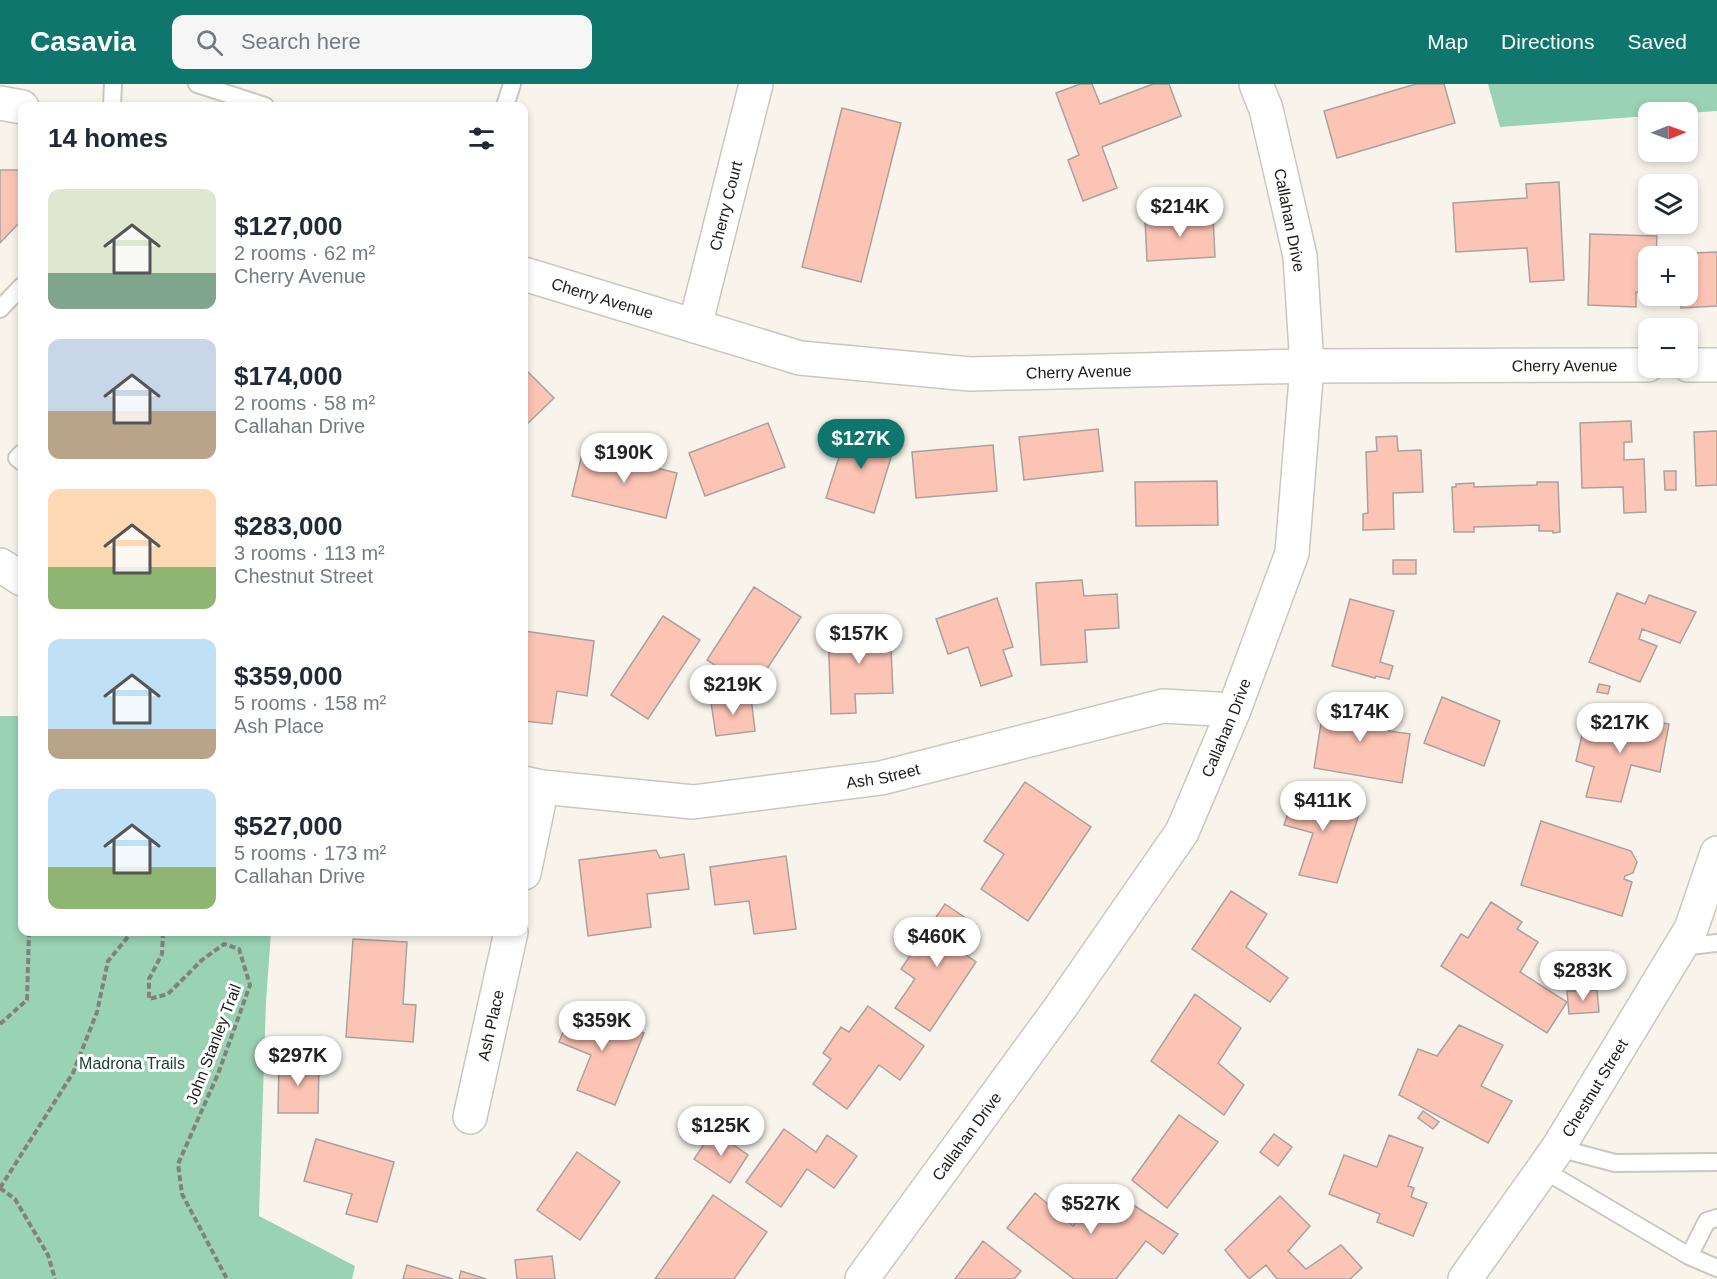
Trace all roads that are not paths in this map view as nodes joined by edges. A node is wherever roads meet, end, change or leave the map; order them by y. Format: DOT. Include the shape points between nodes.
graph roads {
  1 [pos="113,84"];
  2 [pos="197,84"];
  3 [pos="512,84"];
  4 [pos="756,84"];
  5 [pos="1256,84"];
  6 [pos="112,102"];
  7 [pos="253,102"];
  8 [pos="506,102"];
  9 [pos="0,103"];
  10 [pos="18,106"];
  11 [pos="528,275"];
  12 [pos="18,289"];
  13 [pos="0,309"];
  14 [pos="694,326"];
  15 [pos="1638,365"];
  16 [pos="1698,365"];
  17 [pos="1717,365"];
  18 [pos="1307,366"];
  19 [pos="0,565"];
  20 [pos="18,576"];
  21 [pos="1234,710"];
  22 [pos="533,785"];
  23 [pos="528,834"];
  24 [pos="1717,853"];
  25 [pos="510,936"];
  26 [pos="1717,943"];
  27 [pos="1680,947"];
  28 [pos="471,1117"];
  29 [pos="1550,1159"];
  30 [pos="1717,1162"];
  31 [pos="1717,1218"];
  32 [pos="1689,1256"];
  33 [pos="1717,1268"];
  34 [pos="861,1279"];
  35 [pos="1465,1279"];
  1 -- 6 [label="lane"];
  2 -- 7 [label="lane"];
  3 -- 8 [label="lane"];
  4 -- 14 [label="street, Cherry Court"];
  5 -- 18 [label="street, Callahan Drive" via="1266,109 1300,256"];
  9 -- 10 [label="street"];
  11 -- 14 [label="street, Cherry Avenue"];
  12 -- 13 [label="lane"];
  14 -- 18 [label="street, Cherry Avenue" via="800,358 970,374"];
  15 -- 18 [label="street, Cherry Avenue"];
  16 -- 17 [label="street"];
  18 -- 21 [label="street, Callahan Drive" via="1292,553"];
  19 -- 20 [label="street"];
  21 -- 22 [label="street, Ash Street" via="1163,706 881,778 693,802"];
  21 -- 34 [label="street, Callahan Drive" via="1182,832 1060,1008"];
  22 -- 23 [label="street"];
  24 -- 27 [label="street, Chestnut Street" via="1691,929"];
  25 -- 28 [label="street, Ash Place"];
  26 -- 27 [label="lane"];
  27 -- 29 [label="street, Chestnut Street"];
  29 -- 30 [label="lane"];
  29 -- 32 [label="lane"];
  29 -- 35 [label="street, Chestnut Street"];
  31 -- 32 [label="lane" via="1707,1221"];
  32 -- 33 [label="lane"];
}
